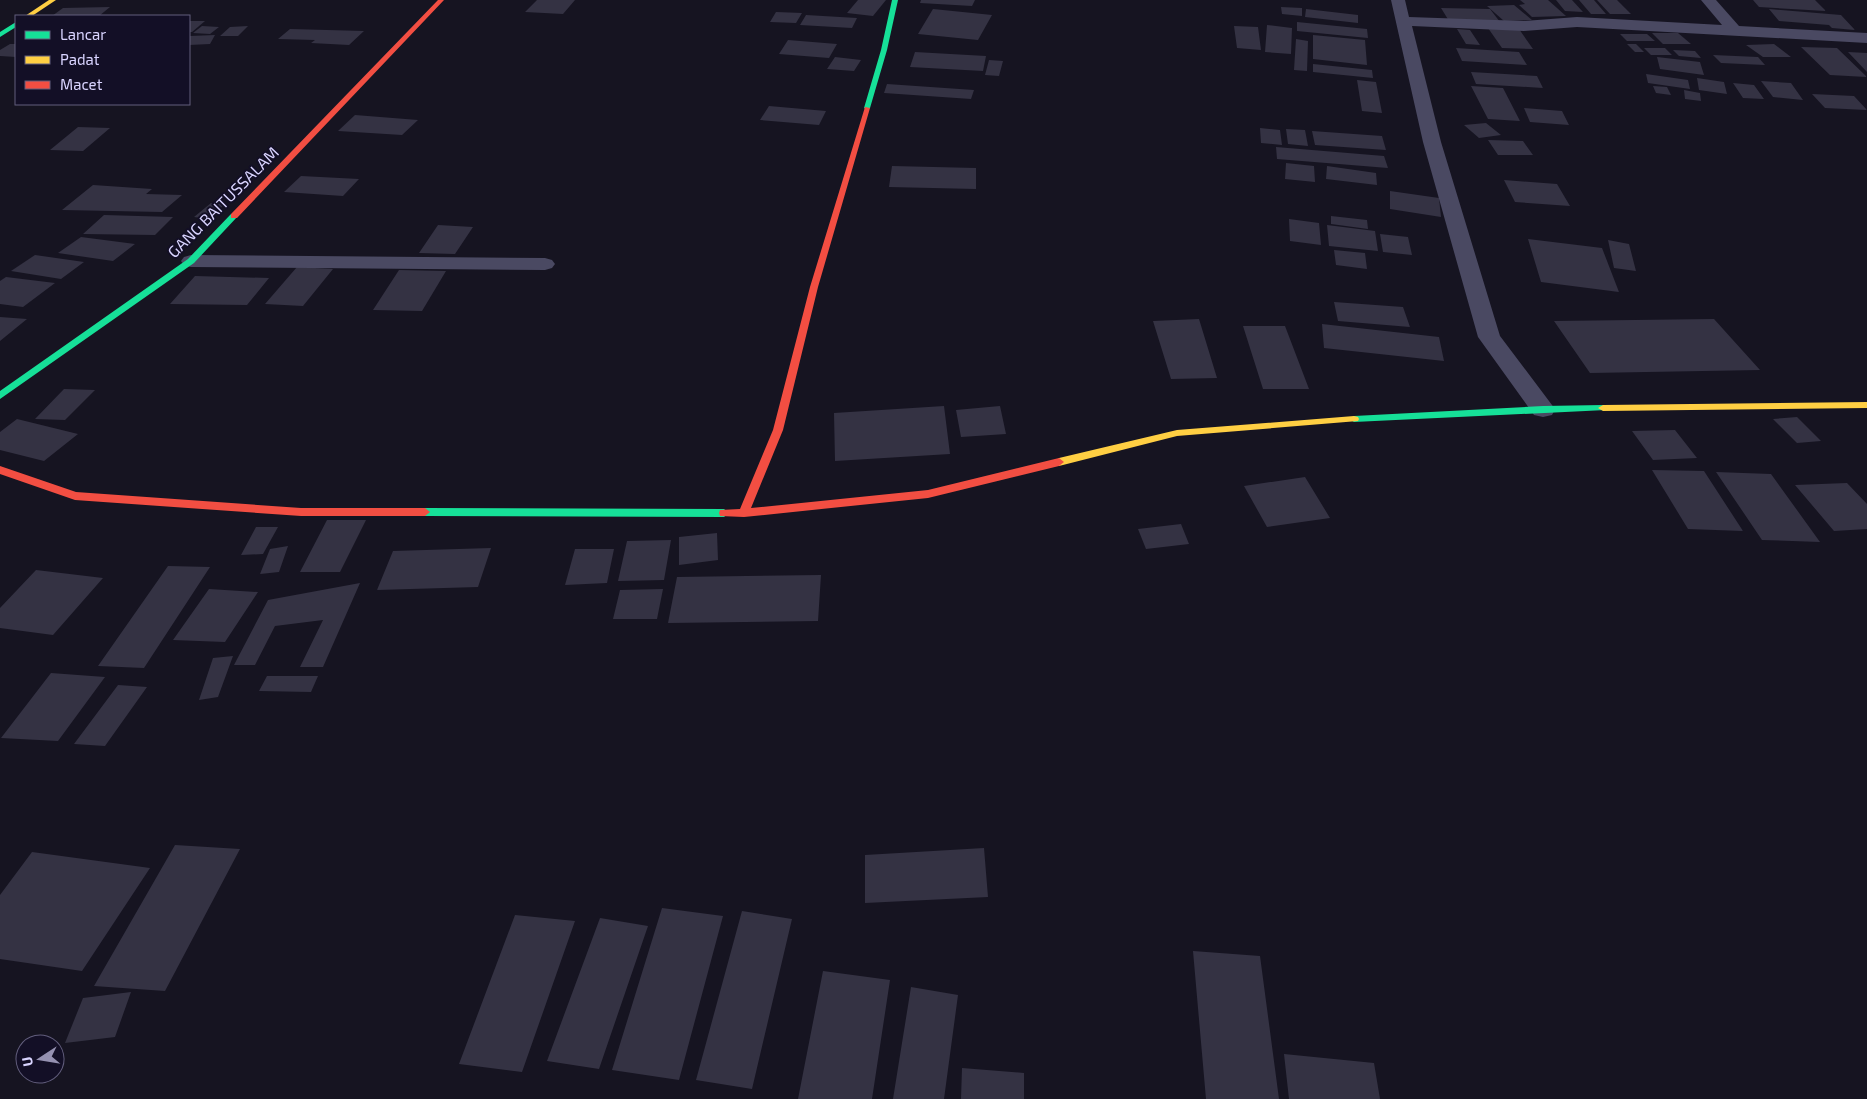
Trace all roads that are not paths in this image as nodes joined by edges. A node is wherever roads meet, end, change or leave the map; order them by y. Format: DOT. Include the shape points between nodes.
graph roads {
  1 [pos="53,0"];
  2 [pos="441,0"];
  3 [pos="895,0"];
  4 [pos="1398,0"];
  5 [pos="1708,0"];
  6 [pos="30,15"];
  7 [pos="1403,21"];
  8 [pos="15,25"];
  9 [pos="1734,30"];
  10 [pos="0,35"];
  11 [pos="1867,38"];
  12 [pos="191,261"];
  13 [pos="546,264"];
  14 [pos="0,396"];
  15 [pos="1867,405"];
  16 [pos="1543,409"];
  17 [pos="0,470"];
  18 [pos="744,513"];
  1 -- 6 [label="street"];
  2 -- 12 [label="street, GANG BAITUSSALAM"];
  3 -- 18 [label="street" via="884,50 814,287 778,430"];
  4 -- 7 [label="street"];
  5 -- 9 [label="street"];
  7 -- 9 [label="street" via="1515,26 1577,22"];
  7 -- 16 [label="street" via="1432,142 1490,336"];
  8 -- 10 [label="street"];
  9 -- 11 [label="street"];
  12 -- 13 [label="street"];
  12 -- 14 [label="street, GANG BAITUSSALAM"];
  15 -- 16 [label="street"];
  16 -- 18 [label="street" via="1177,433 928,494"];
  17 -- 18 [label="street" via="75,496 301,512"];
}
